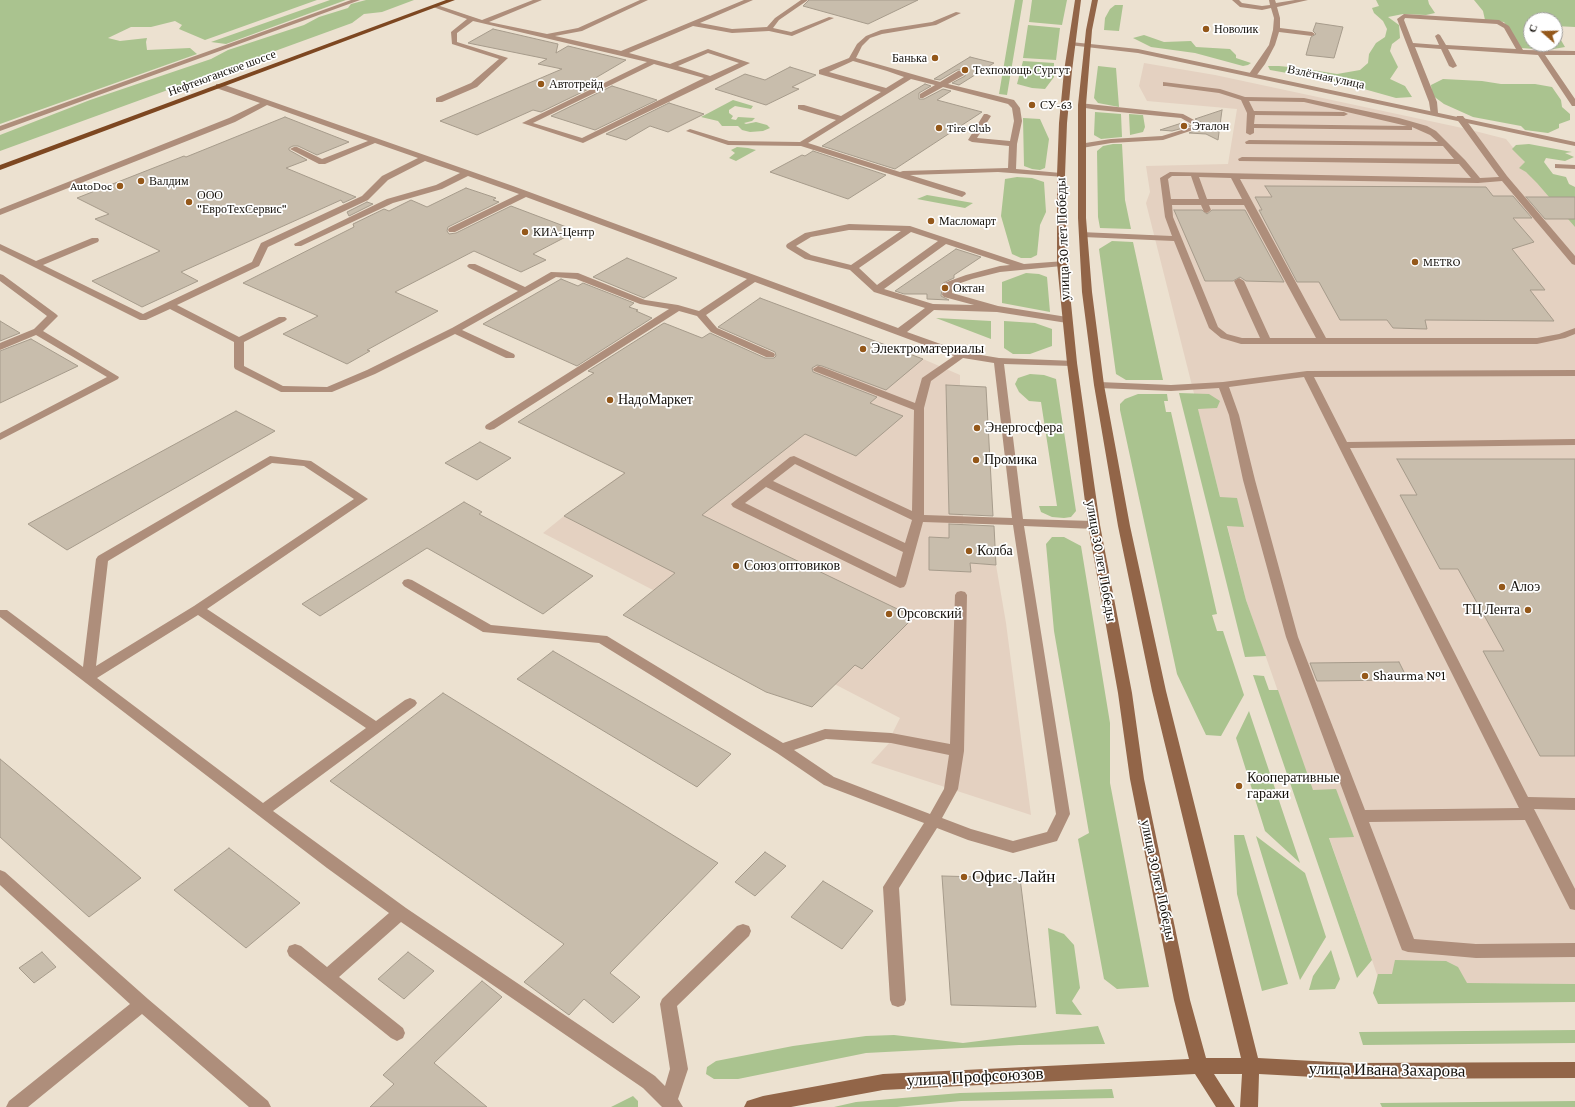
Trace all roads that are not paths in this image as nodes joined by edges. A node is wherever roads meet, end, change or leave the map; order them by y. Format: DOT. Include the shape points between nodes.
graph roads {
  1 [pos="356,0"];
  2 [pos="452,0"];
  3 [pos="539,0"];
  4 [pos="645,0"];
  5 [pos="750,0"];
  6 [pos="805,0"];
  7 [pos="1078,0"];
  8 [pos="1096,0"];
  9 [pos="1235,0"];
  10 [pos="1305,0"];
  11 [pos="1272,3"];
  12 [pos="435,6"];
  13 [pos="958,13"];
  14 [pos="831,18"];
  15 [pos="471,19"];
  16 [pos="482,22"];
  17 [pos="693,24"];
  18 [pos="769,29"];
  19 [pos="1276,30"];
  20 [pos="1312,34"];
  21 [pos="543,36"];
  22 [pos="1438,36"];
  23 [pos="1071,44"];
  24 [pos="1087,45"];
  25 [pos="1410,45"];
  26 [pos="1444,47"];
  27 [pos="1521,52"];
  28 [pos="622,53"];
  29 [pos="1540,53"];
  30 [pos="1575,53"];
  31 [pos="852,59"];
  32 [pos="655,61"];
  33 [pos="672,66"];
  34 [pos="1453,66"];
  35 [pos="961,73"];
  36 [pos="1253,74"];
  37 [pos="910,77"];
  38 [pos="711,78"];
  39 [pos="1166,84"];
  40 [pos="942,85"];
  41 [pos="219,86"];
  42 [pos="887,91"];
  43 [pos="923,96"];
  44 [pos="1244,99"];
  45 [pos="439,100"];
  46 [pos="266,103"];
  47 [pos="1575,104"];
  48 [pos="1082,105"];
  49 [pos="801,107"];
  50 [pos="1434,112"];
  51 [pos="1251,113"];
  52 [pos="1369,114"];
  53 [pos="987,116"];
  54 [pos="1460,118"];
  55 [pos="842,119"];
  56 [pos="1251,126"];
  57 [pos="1424,128"];
  58 [pos="0,129"];
  59 [pos="690,131"];
  60 [pos="374,141"];
  61 [pos="802,144"];
  62 [pos="1014,144"];
  63 [pos="1445,144"];
  64 [pos="1575,144"];
  65 [pos="1082,146"];
  66 [pos="294,149"];
  67 [pos="1246,150"];
  68 [pos="425,158"];
  69 [pos="1462,162"];
  70 [pos="1558,166"];
  71 [pos="1575,167"];
  72 [pos="0,168"];
  73 [pos="1012,170"];
  74 [pos="467,173"];
  75 [pos="894,173"];
  76 [pos="1194,174"];
  77 [pos="1061,175"];
  78 [pos="1234,175"];
  79 [pos="1504,178"];
  80 [pos="1478,181"];
  81 [pos="526,194"];
  82 [pos="962,194"];
  83 [pos="1167,202"];
  84 [pos="1204,202"];
  85 [pos="1247,202"];
  86 [pos="1207,210"];
  87 [pos="0,212"];
  88 [pos="910,229"];
  89 [pos="452,230"];
  90 [pos="1083,234"];
  91 [pos="1178,239"];
  92 [pos="94,240"];
  93 [pos="944,241"];
  94 [pos="298,244"];
  95 [pos="0,247"];
  96 [pos="1575,262"];
  97 [pos="35,264"];
  98 [pos="1062,264"];
  99 [pos="472,266"];
  100 [pos="1021,266"];
  101 [pos="853,268"];
  102 [pos="0,277"];
  103 [pos="755,278"];
  104 [pos="1239,282"];
  105 [pos="524,290"];
  106 [pos="877,290"];
  107 [pos="170,305"];
  108 [pos="932,307"];
  109 [pos="678,308"];
  110 [pos="997,309"];
  111 [pos="700,314"];
  112 [pos="282,319"];
  113 [pos="1067,320"];
  114 [pos="455,330"];
  115 [pos="37,331"];
  116 [pos="1575,331"];
  117 [pos="900,332"];
  118 [pos="239,341"];
  119 [pos="1266,341"];
  120 [pos="1324,341"];
  121 [pos="0,347"];
  122 [pos="770,355"];
  123 [pos="961,355"];
  124 [pos="510,356"];
  125 [pos="999,361"];
  126 [pos="1072,363"];
  127 [pos="818,369"];
  128 [pos="1575,373"];
  129 [pos="1307,374"];
  130 [pos="1099,385"];
  131 [pos="1223,385"];
  132 [pos="919,408"];
  133 [pos="490,427"];
  134 [pos="0,437"];
  135 [pos="1575,442"];
  136 [pos="1343,445"];
  137 [pos="765,482"];
  138 [pos="918,518"];
  139 [pos="1018,522"];
  140 [pos="1094,525"];
  141 [pos="910,550"];
  142 [pos="408,583"];
  143 [pos="961,595"];
  144 [pos="198,609"];
  145 [pos="3,613"];
  146 [pos="88,677"];
  147 [pos="410,703"];
  148 [pos="376,728"];
  149 [pos="782,749"];
  150 [pos="957,751"];
  151 [pos="1575,804"];
  152 [pos="1527,808"];
  153 [pos="263,811"];
  154 [pos="1360,816"];
  155 [pos="934,820"];
  156 [pos="0,876"];
  157 [pos="1575,904"];
  158 [pos="400,913"];
  159 [pos="743,931"];
  160 [pos="1575,950"];
  161 [pos="295,951"];
  162 [pos="328,977"];
  163 [pos="898,1000"];
  164 [pos="142,1004"];
  165 [pos="397,1033"];
  166 [pos="1198,1066"];
  167 [pos="1251,1066"];
  168 [pos="1575,1070"];
  169 [pos="671,1104"];
  170 [pos="15,1107"];
  171 [pos="262,1107"];
  172 [pos="753,1107"];
  173 [pos="1226,1107"];
  174 [pos="1249,1107"];
  1 -- 58 [label="street"];
  2 -- 12 [label="main road, Нефтеюганское шоссе"];
  3 -- 16 [label="street"];
  4 -- 21 [label="street" via="580,30"];
  5 -- 17 [label="street"];
  6 -- 18 [label="street" via="777,19"];
  7 -- 23 [label="main road, улица 30 лет Победы"];
  8 -- 24 [label="main road, улица 30 лет Победы"];
  9 -- 11 [label="street" via="1240,5 1262,8"];
  10 -- 11 [label="street"];
  11 -- 19 [label="street" via="1277,18"];
  12 -- 15 [label="street"];
  12 -- 41 [label="main road, Нефтеюганское шоссе"];
  13 -- 31 [label="street" via="934,24 881,32 868,37 858,45"];
  14 -- 18 [label="street" via="792,34"];
  15 -- 16 [label="street"];
  15 -- 45 [label="street" via="454,32 454,43 504,58 474,85"];
  16 -- 21 [label="street"];
  17 -- 18 [label="street" via="732,31"];
  17 -- 28 [label="street"];
  19 -- 20 [label="street"];
  19 -- 36 [label="street" via="1272,45"];
  21 -- 28 [label="street"];
  22 -- 26 [label="street"];
  23 -- 24 [label="street, Взлётная улица"];
  23 -- 77 [label="main road, улица 30 лет Победы"];
  24 -- 36 [label="street, Взлётная улица" via="1138,51"];
  24 -- 48 [label="main road, улица 30 лет Победы"];
  25 -- 26 [label="street"];
  25 -- 27 [label="street" via="1400,19 1404,16 1499,22 1507,27"];
  25 -- 50 [label="street" via="1433,102"];
  26 -- 27 [label="street"];
  26 -- 34 [label="street"];
  27 -- 29 [label="street"];
  28 -- 32 [label="street"];
  29 -- 30 [label="street"];
  29 -- 47 [label="street"];
  31 -- 37 [label="street"];
  31 -- 42 [label="street" via="822,72"];
  32 -- 33 [label="street"];
  32 -- 38 [label="street" via="526,122 583,140"];
  33 -- 38 [label="street"];
  33 -- 38 [label="street" via="708,51 746,63"];
  35 -- 40 [label="street"];
  36 -- 50 [label="street, Взлётная улица"];
  37 -- 40 [label="street"];
  37 -- 42 [label="street"];
  39 -- 44 [label="street" via="1220,91"];
  40 -- 43 [label="street"];
  40 -- 62 [label="street" via="1011,102 1016,108 1018,121"];
  41 -- 46 [label="street"];
  41 -- 72 [label="main road, Нефтеюганское шоссе"];
  42 -- 55 [label="street"];
  44 -- 51 [label="street"];
  44 -- 52 [label="street" via="1304,100"];
  46 -- 60 [label="street"];
  46 -- 87 [label="street" via="232,120"];
  48 -- 65 [label="main road, улица 30 лет Победы"];
  48 -- 65 [label="street" via="1183,116 1201,126 1163,138 1111,141"];
  49 -- 55 [label="street"];
  50 -- 54 [label="street, Взлётная улица"];
  51 -- 52 [label="street"];
  51 -- 56 [label="street"];
  52 -- 57 [label="street"];
  53 -- 62 [label="street" via="972,140"];
  54 -- 64 [label="street, Взлётная улица"];
  54 -- 79 [label="street"];
  55 -- 61 [label="street"];
  56 -- 57 [label="street"];
  56 -- 67 [label="street"];
  57 -- 63 [label="street"];
  59 -- 61 [label="street" via="728,143"];
  60 -- 66 [label="street" via="322,162"];
  60 -- 68 [label="street"];
  61 -- 75 [label="street"];
  62 -- 73 [label="street"];
  63 -- 67 [label="street"];
  63 -- 69 [label="street"];
  65 -- 90 [label="main road, улица 30 лет Победы"];
  67 -- 69 [label="street"];
  67 -- 78 [label="street"];
  68 -- 74 [label="street"];
  68 -- 107 [label="street" via="385,178 365,198 264,245 256,264"];
  69 -- 80 [label="street"];
  70 -- 71 [label="street"];
  73 -- 75 [label="street"];
  73 -- 77 [label="street"];
  74 -- 81 [label="street"];
  74 -- 94 [label="street" via="439,187 390,201"];
  75 -- 82 [label="street"];
  76 -- 78 [label="street"];
  76 -- 83 [label="street" via="1170,174 1164,178"];
  76 -- 84 [label="street"];
  77 -- 98 [label="main road, улица 30 лет Победы"];
  78 -- 80 [label="street" via="1261,178"];
  78 -- 85 [label="street"];
  79 -- 80 [label="street"];
  79 -- 96 [label="street"];
  81 -- 89 [label="street"];
  81 -- 103 [label="street"];
  83 -- 84 [label="street"];
  83 -- 91 [label="street" via="1169,217"];
  84 -- 85 [label="street"];
  84 -- 86 [label="street"];
  85 -- 120 [label="street"];
  88 -- 93 [label="street"];
  88 -- 101 [label="street"];
  88 -- 101 [label="street" via="849,227 808,235 790,246 808,257"];
  90 -- 91 [label="street"];
  90 -- 130 [label="main road, улица 30 лет Победы" via="1087,292"];
  91 -- 119 [label="street" via="1214,328 1224,336 1241,342"];
  92 -- 97 [label="street"];
  93 -- 100 [label="street"];
  93 -- 106 [label="street"];
  95 -- 97 [label="street"];
  97 -- 107 [label="street" via="143,318"];
  98 -- 100 [label="street"];
  98 -- 113 [label="main road, улица 30 лет Победы"];
  99 -- 105 [label="street"];
  100 -- 110 [label="street" via="969,277 947,285 947,295"];
  101 -- 106 [label="street"];
  102 -- 115 [label="street" via="53,316"];
  103 -- 111 [label="street"];
  103 -- 117 [label="street"];
  104 -- 119 [label="street"];
  105 -- 109 [label="street" via="554,274 578,276 643,302"];
  105 -- 114 [label="street"];
  106 -- 108 [label="street"];
  107 -- 118 [label="street"];
  108 -- 110 [label="street"];
  108 -- 117 [label="street"];
  109 -- 111 [label="street"];
  109 -- 133 [label="street"];
  110 -- 113 [label="street"];
  111 -- 122 [label="street" via="714,330"];
  112 -- 118 [label="street"];
  113 -- 126 [label="main road, улица 30 лет Победы"];
  114 -- 118 [label="street" via="371,372 328,390 280,389 239,367"];
  114 -- 124 [label="street"];
  115 -- 121 [label="street"];
  115 -- 134 [label="street" via="114,377"];
  116 -- 120 [label="street" via="1537,340"];
  117 -- 123 [label="street"];
  119 -- 120 [label="street"];
  123 -- 125 [label="street"];
  123 -- 132 [label="street" via="926,380"];
  125 -- 126 [label="street"];
  125 -- 139 [label="street"];
  126 -- 140 [label="main road, улица 30 лет Победы"];
  127 -- 132 [label="street"];
  128 -- 129 [label="street"];
  129 -- 131 [label="street"];
  129 -- 136 [label="street"];
  130 -- 131 [label="street" via="1171,388"];
  130 -- 167 [label="main road, улица 30 лет Победы" via="1124,526 1159,691"];
  131 -- 154 [label="street" via="1234,415 1292,637"];
  132 -- 138 [label="street"];
  135 -- 136 [label="street"];
  136 -- 152 [label="street"];
  137 -- 138 [label="street" via="794,459"];
  137 -- 141 [label="street"];
  137 -- 141 [label="street" via="737,504 900,584"];
  138 -- 139 [label="street"];
  138 -- 141 [label="street"];
  139 -- 140 [label="street"];
  139 -- 155 [label="street" via="1063,814 1052,837 1013,847 968,834"];
  140 -- 166 [label="main road, улица 30 лет Победы" via="1125,693 1137,779"];
  142 -- 149 [label="street" via="488,629 602,639"];
  143 -- 150 [label="street"];
  144 -- 146 [label="street"];
  144 -- 146 [label="street" via="362,499 307,463 270,459 102,559"];
  144 -- 148 [label="street"];
  145 -- 146 [label="street"];
  146 -- 153 [label="street"];
  147 -- 148 [label="street"];
  148 -- 153 [label="street"];
  149 -- 150 [label="street" via="825,734 891,738"];
  149 -- 155 [label="street" via="829,781"];
  150 -- 155 [label="street" via="951,789"];
  151 -- 152 [label="street"];
  152 -- 154 [label="street"];
  152 -- 157 [label="street"];
  153 -- 158 [label="street"];
  154 -- 160 [label="street" via="1408,945 1476,951"];
  155 -- 163 [label="street" via="891,888"];
  156 -- 164 [label="street"];
  158 -- 162 [label="street"];
  158 -- 169 [label="street" via="649,1082"];
  159 -- 169 [label="street" via="668,1004 679,1069"];
  161 -- 162 [label="street"];
  162 -- 165 [label="street"];
  164 -- 170 [label="street"];
  164 -- 171 [label="street"];
  166 -- 167 [label="main road, улица Ивана Захарова"];
  166 -- 172 [label="main road, улица Профсоюзов" via="884,1082"];
  166 -- 173 [label="main road, улица 30 лет Победы"];
  167 -- 168 [label="main road, улица Ивана Захарова" via="1351,1072"];
  167 -- 174 [label="main road, улица 30 лет Победы"];
}
